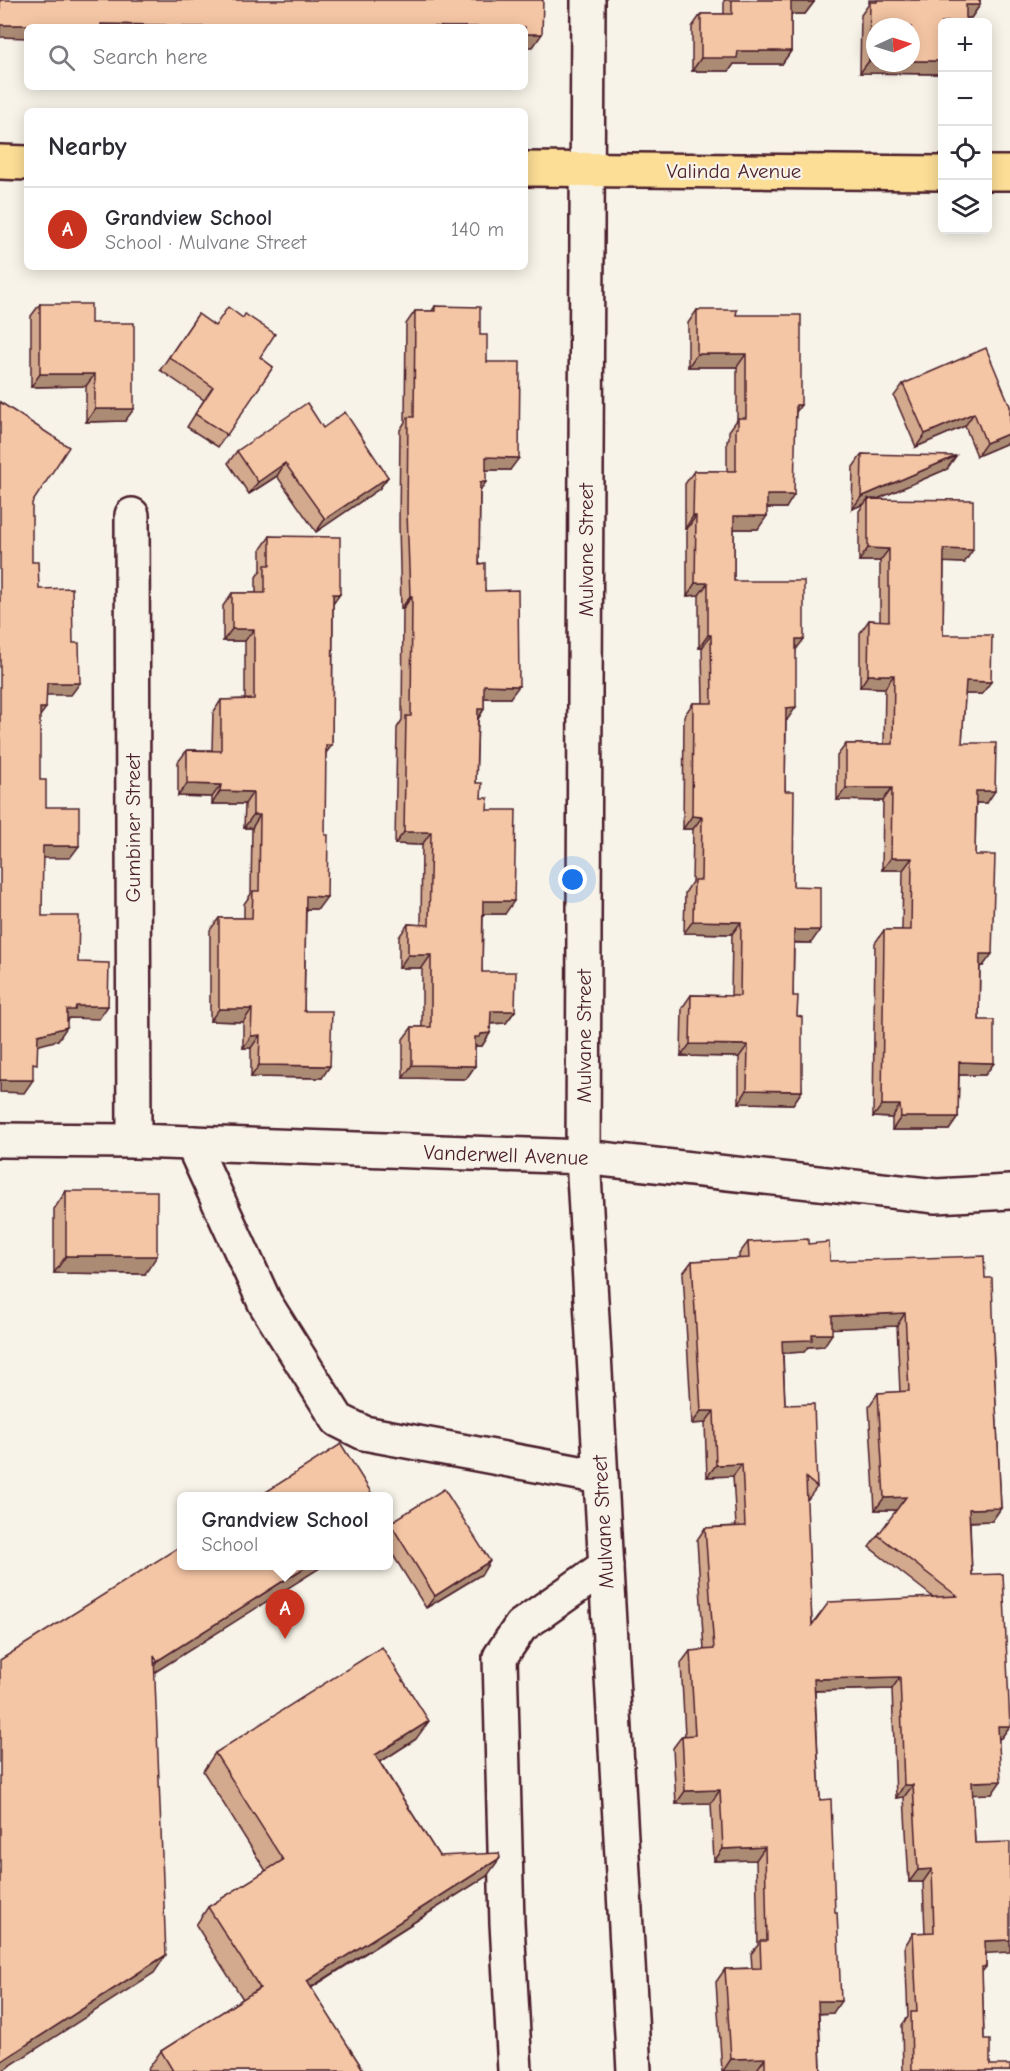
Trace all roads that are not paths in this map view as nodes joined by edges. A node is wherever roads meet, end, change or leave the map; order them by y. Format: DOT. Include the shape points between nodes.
graph roads {
  1 [pos="588,0"];
  2 [pos="0,162"];
  3 [pos="24,163"];
  4 [pos="528,169"];
  5 [pos="588,170"];
  6 [pos="938,173"];
  7 [pos="992,173"];
  8 [pos="1010,173"];
  9 [pos="132,514"];
  10 [pos="0,1140"];
  11 [pos="134,1141"];
  12 [pos="192,1143"];
  13 [pos="583,1157"];
  14 [pos="1010,1192"];
  15 [pos="601,1477"];
  16 [pos="606,1566"];
  17 [pos="515,2071"];
  18 [pos="634,2071"];
  1 -- 5 [label="street, Mulvane Street"];
  2 -- 3 [label="main road"];
  4 -- 5 [label="main road, Valinda Avenue"];
  5 -- 6 [label="main road, Valinda Avenue"];
  5 -- 13 [label="street, Mulvane Street"];
  7 -- 8 [label="main road"];
  9 -- 11 [label="street, Gumbiner Street"];
  10 -- 11 [label="street, Vanderwell Avenue"];
  11 -- 12 [label="street, Vanderwell Avenue"];
  12 -- 13 [label="street, Vanderwell Avenue"];
  12 -- 15 [label="street" via="265,1303 338,1420 364,1433"];
  13 -- 14 [label="street, Vanderwell Avenue" via="936,1196"];
  13 -- 15 [label="street, Mulvane Street"];
  15 -- 16 [label="street, Mulvane Street"];
  16 -- 17 [label="street" via="521,1626 500,1657"];
  16 -- 18 [label="street, Mulvane Street"];
}
